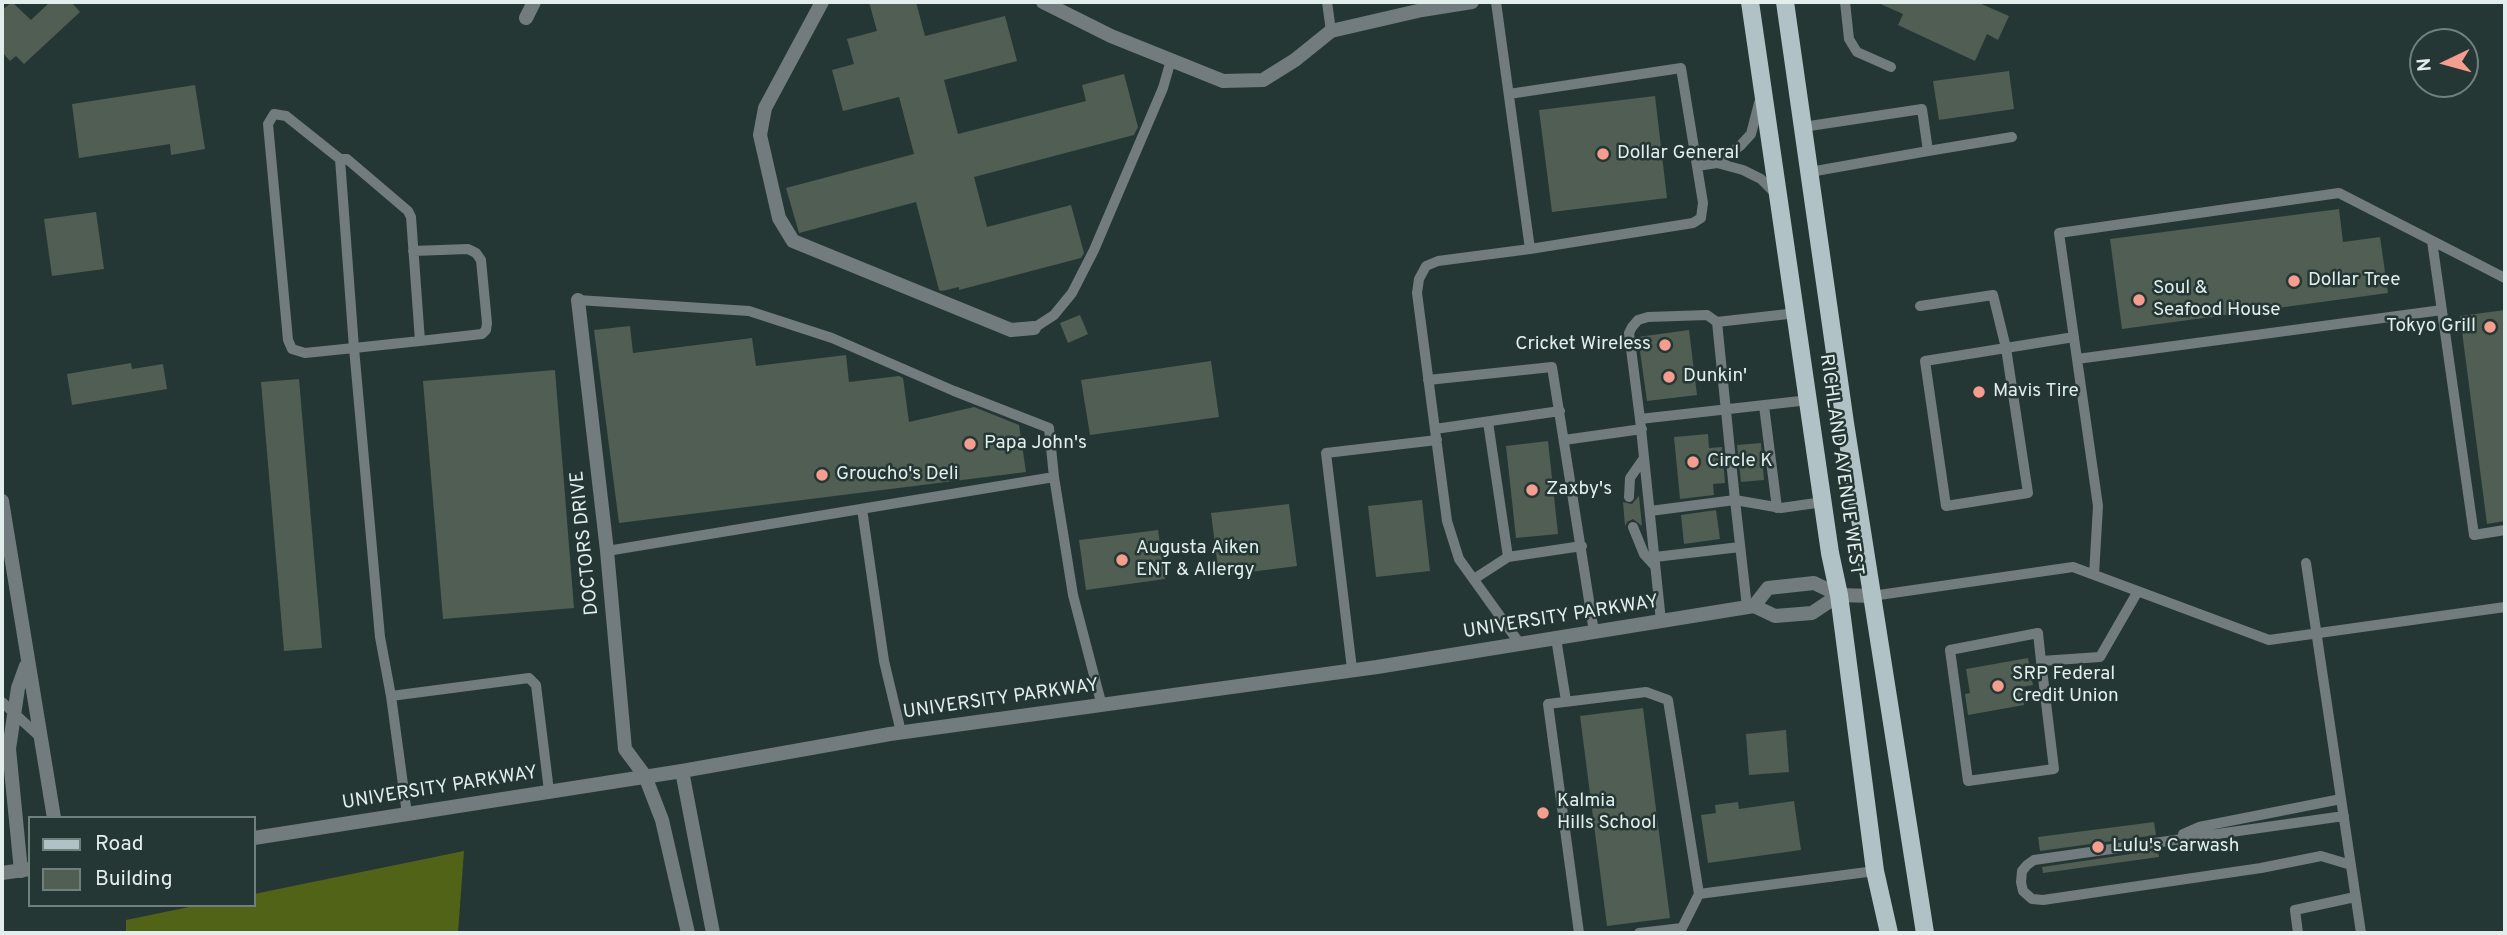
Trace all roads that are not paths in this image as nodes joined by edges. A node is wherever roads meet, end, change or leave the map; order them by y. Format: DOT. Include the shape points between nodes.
graph roads {
  1 [pos="534,2"];
  2 [pos="822,2"];
  3 [pos="1043,2"];
  4 [pos="1327,2"];
  5 [pos="1472,2"];
  6 [pos="1496,2"];
  7 [pos="1750,2"];
  8 [pos="1785,2"];
  9 [pos="1845,2"];
  10 [pos="526,18"];
  11 [pos="1331,31"];
  12 [pos="1171,60"];
  13 [pos="1891,67"];
  14 [pos="1762,82"];
  15 [pos="1509,94"];
  16 [pos="1803,127"];
  17 [pos="2012,137"];
  18 [pos="1928,151"];
  19 [pos="340,159"];
  20 [pos="1717,163"];
  21 [pos="1697,166"];
  22 [pos="1810,172"];
  23 [pos="1779,197"];
  24 [pos="2432,241"];
  25 [pos="1530,249"];
  26 [pos="413,251"];
  27 [pos="2505,278"];
  28 [pos="578,300"];
  29 [pos="1920,306"];
  30 [pos="2442,310"];
  31 [pos="1797,313"];
  32 [pos="1717,322"];
  33 [pos="1034,328"];
  34 [pos="2074,337"];
  35 [pos="420,341"];
  36 [pos="355,348"];
  37 [pos="2006,348"];
  38 [pos="2077,359"];
  39 [pos="1428,380"];
  40 [pos="1809,400"];
  41 [pos="1765,406"];
  42 [pos="1725,409"];
  43 [pos="1560,411"];
  44 [pos="1488,422"];
  45 [pos="1641,424"];
  46 [pos="1436,435"];
  47 [pos="1564,440"];
  48 [pos="1644,458"];
  49 [pos="1054,477"];
  50 [pos="1629,497"];
  51 [pos="1735,500"];
  52 [pos="2,501"];
  53 [pos="1823,502"];
  54 [pos="1777,508"];
  55 [pos="862,509"];
  56 [pos="1650,511"];
  57 [pos="1633,527"];
  58 [pos="2505,530"];
  59 [pos="1582,546"];
  60 [pos="1740,547"];
  61 [pos="607,551"];
  62 [pos="1508,557"];
  63 [pos="1655,561"];
  64 [pos="2306,563"];
  65 [pos="2094,575"];
  66 [pos="1474,579"];
  67 [pos="2138,591"];
  68 [pos="1839,595"];
  69 [pos="1872,596"];
  70 [pos="1750,606"];
  71 [pos="2505,607"];
  72 [pos="1661,621"];
  73 [pos="1594,632"];
  74 [pos="2317,633"];
  75 [pos="1556,638"];
  76 [pos="1520,644"];
  77 [pos="2041,661"];
  78 [pos="27,662"];
  79 [pos="1352,669"];
  80 [pos="391,696"];
  81 [pos="1566,701"];
  82 [pos="2,702"];
  83 [pos="1102,706"];
  84 [pos="15,712"];
  85 [pos="901,732"];
  86 [pos="40,737"];
  87 [pos="5,744"];
  88 [pos="682,771"];
  89 [pos="645,776"];
  90 [pos="549,791"];
  91 [pos="2341,799"];
  92 [pos="407,814"];
  93 [pos="54,816"];
  94 [pos="2344,816"];
  95 [pos="256,838"];
  96 [pos="2167,840"];
  97 [pos="2351,865"];
  98 [pos="25,870"];
  99 [pos="1875,871"];
  100 [pos="2,873"];
  101 [pos="1699,894"];
  102 [pos="2355,897"];
  103 [pos="688,933"];
  104 [pos="713,933"];
  105 [pos="1579,933"];
  106 [pos="1639,933"];
  107 [pos="1889,933"];
  108 [pos="1925,933"];
  109 [pos="2298,933"];
  110 [pos="2361,933"];
  1 -- 10 [label="street"];
  2 -- 33 [label="street" via="765,108 761,135 779,218 793,241 1011,330"];
  3 -- 12 [label="street"];
  4 -- 11 [label="lane"];
  5 -- 11 [label="street"];
  6 -- 15 [label="lane"];
  7 -- 14 [label="main road, RICHLAND AVENUE WEST"];
  8 -- 16 [label="main road, RICHLAND AVENUE WEST"];
  9 -- 13 [label="lane" via="1849,39 1857,52"];
  11 -- 12 [label="street" via="1262,80 1223,81"];
  12 -- 33 [label="lane" via="1094,250 1072,293 1054,315"];
  14 -- 20 [label="lane" via="1751,134"];
  14 -- 23 [label="main road, RICHLAND AVENUE WEST"];
  15 -- 21 [label="lane" via="1681,68"];
  15 -- 25 [label="lane"];
  16 -- 18 [label="lane" via="1922,109"];
  16 -- 22 [label="main road, RICHLAND AVENUE WEST"];
  17 -- 18 [label="lane"];
  18 -- 22 [label="lane"];
  19 -- 26 [label="lane" via="347,159 408,211"];
  19 -- 36 [label="lane"];
  19 -- 36 [label="lane" via="286,116 274,114 268,124 288,340 292,349 304,353"];
  20 -- 21 [label="lane"];
  20 -- 23 [label="lane" via="1743,170"];
  21 -- 25 [label="lane" via="1703,204 1701,218 1693,223"];
  22 -- 69 [label="main road, RICHLAND AVENUE WEST"];
  23 -- 31 [label="main road, RICHLAND AVENUE WEST"];
  24 -- 27 [label="lane"];
  24 -- 30 [label="lane"];
  24 -- 34 [label="lane" via="2339,193 2059,233"];
  25 -- 39 [label="lane" via="1426,266 1417,293"];
  26 -- 35 [label="lane"];
  26 -- 35 [label="lane" via="468,249 476,253 481,260 487,324 482,334"];
  28 -- 49 [label="lane" via="750,312 832,338 1049,428"];
  28 -- 61 [label="street, DOCTORS DRIVE"];
  29 -- 37 [label="lane" via="1993,295"];
  30 -- 38 [label="lane"];
  30 -- 58 [label="lane" via="2474,535"];
  31 -- 32 [label="lane"];
  31 -- 40 [label="main road, RICHLAND AVENUE WEST"];
  32 -- 42 [label="lane"];
  32 -- 45 [label="lane" via="1707,315 1648,317 1632,327"];
  34 -- 37 [label="lane"];
  34 -- 38 [label="lane"];
  35 -- 36 [label="lane"];
  36 -- 80 [label="lane" via="380,637"];
  37 -- 37 [label="lane" via="1925,361 1945,506 2028,493"];
  38 -- 65 [label="lane" via="2098,506"];
  39 -- 43 [label="lane" via="1552,367"];
  39 -- 46 [label="lane"];
  40 -- 41 [label="lane"];
  40 -- 53 [label="main road, RICHLAND AVENUE WEST"];
  41 -- 42 [label="lane"];
  41 -- 54 [label="lane"];
  42 -- 45 [label="lane"];
  42 -- 51 [label="lane"];
  43 -- 44 [label="lane"];
  43 -- 47 [label="lane"];
  44 -- 46 [label="lane"];
  44 -- 62 [label="lane"];
  45 -- 47 [label="lane"];
  45 -- 48 [label="lane"];
  46 -- 66 [label="lane" via="1447,521 1459,559"];
  46 -- 79 [label="lane" via="1326,453"];
  47 -- 59 [label="lane"];
  48 -- 50 [label="lane" via="1630,478"];
  48 -- 56 [label="lane"];
  49 -- 55 [label="lane"];
  49 -- 83 [label="lane" via="1073,595"];
  51 -- 54 [label="lane"];
  51 -- 56 [label="lane"];
  51 -- 60 [label="lane"];
  52 -- 78 [label="street"];
  53 -- 54 [label="lane"];
  53 -- 68 [label="main road, RICHLAND AVENUE WEST"];
  55 -- 61 [label="lane"];
  55 -- 85 [label="lane" via="884,661"];
  56 -- 63 [label="lane"];
  57 -- 63 [label="lane" via="1644,554"];
  59 -- 62 [label="lane"];
  59 -- 73 [label="lane"];
  60 -- 63 [label="lane"];
  60 -- 70 [label="lane"];
  61 -- 89 [label="street, DOCTORS DRIVE" via="625,748"];
  62 -- 66 [label="lane"];
  63 -- 72 [label="lane"];
  64 -- 74 [label="lane"];
  65 -- 67 [label="lane"];
  65 -- 69 [label="lane" via="2073,566"];
  66 -- 76 [label="lane"];
  67 -- 74 [label="lane" via="2269,640"];
  67 -- 77 [label="lane" via="2100,657"];
  68 -- 69 [label="street, UNIVERSITY PARKWAY"];
  68 -- 70 [label="street, UNIVERSITY PARKWAY" via="1812,613 1775,616"];
  68 -- 70 [label="street, UNIVERSITY PARKWAY" via="1814,583 1768,588"];
  68 -- 99 [label="main road, RICHLAND AVENUE WEST"];
  69 -- 108 [label="main road, RICHLAND AVENUE WEST"];
  70 -- 72 [label="street, UNIVERSITY PARKWAY"];
  71 -- 74 [label="lane"];
  72 -- 73 [label="street, UNIVERSITY PARKWAY"];
  73 -- 75 [label="street, UNIVERSITY PARKWAY"];
  74 -- 91 [label="lane"];
  75 -- 76 [label="street, UNIVERSITY PARKWAY"];
  75 -- 81 [label="lane"];
  76 -- 79 [label="street, UNIVERSITY PARKWAY"];
  77 -- 77 [label="lane" via="2038,633 1950,650 1968,781 2054,769"];
  78 -- 84 [label="street"];
  78 -- 86 [label="street"];
  79 -- 83 [label="street, UNIVERSITY PARKWAY"];
  80 -- 90 [label="lane" via="529,678 536,685"];
  80 -- 92 [label="lane"];
  81 -- 101 [label="lane" via="1646,692 1668,700"];
  81 -- 105 [label="lane" via="1548,704"];
  82 -- 84 [label="lane"];
  83 -- 85 [label="street, UNIVERSITY PARKWAY"];
  84 -- 86 [label="lane"];
  84 -- 87 [label="street"];
  85 -- 88 [label="street, UNIVERSITY PARKWAY"];
  86 -- 93 [label="street"];
  87 -- 98 [label="street"];
  88 -- 89 [label="street, UNIVERSITY PARKWAY"];
  88 -- 104 [label="street"];
  89 -- 90 [label="street, UNIVERSITY PARKWAY"];
  89 -- 103 [label="street, DOCTORS DRIVE" via="662,820"];
  90 -- 92 [label="street, UNIVERSITY PARKWAY"];
  91 -- 94 [label="lane"];
  91 -- 96 [label="lane" via="2199,827"];
  92 -- 95 [label="street, UNIVERSITY PARKWAY"];
  94 -- 96 [label="lane"];
  94 -- 97 [label="lane"];
  96 -- 97 [label="lane" via="2034,860 2022,871 2023,891 2032,900 2043,900 2321,856"];
  97 -- 102 [label="lane"];
  98 -- 100 [label="street"];
  99 -- 101 [label="lane"];
  99 -- 107 [label="main road, RICHLAND AVENUE WEST"];
  101 -- 106 [label="lane" via="1682,928"];
  102 -- 109 [label="lane" via="2295,909"];
  102 -- 110 [label="lane"];
}
